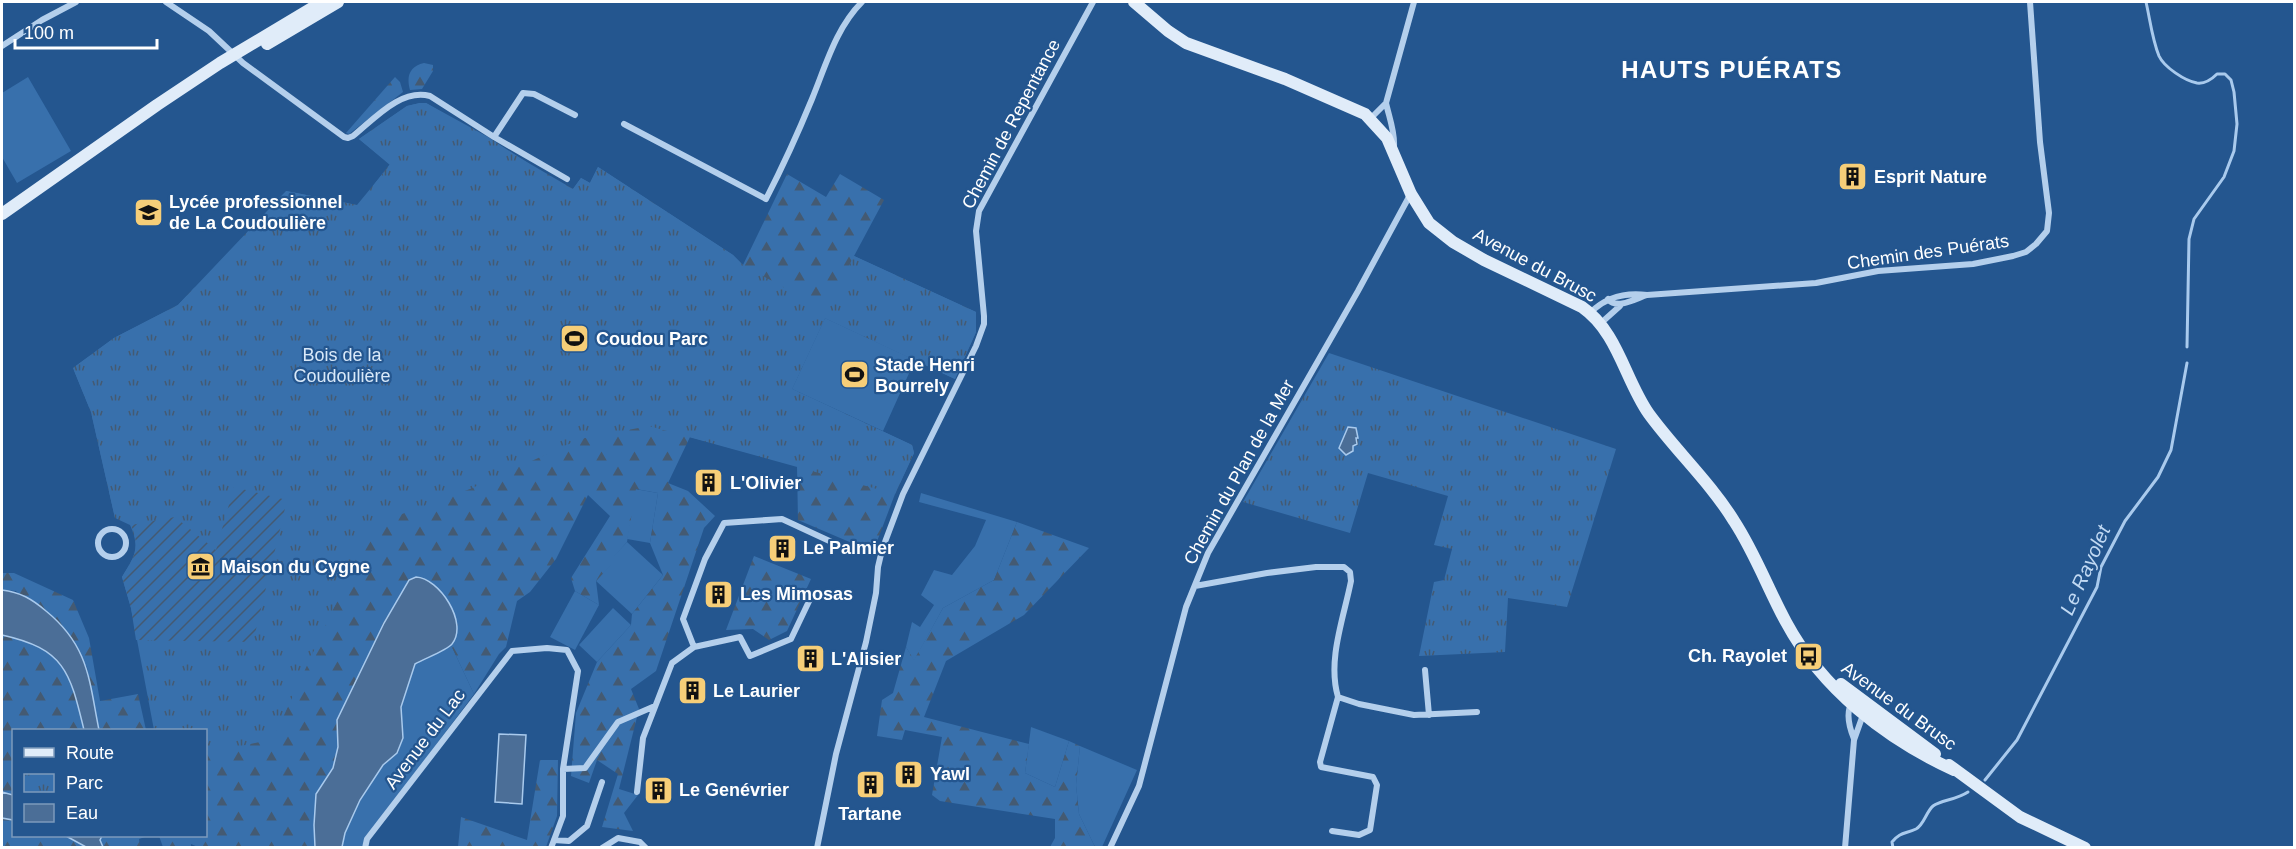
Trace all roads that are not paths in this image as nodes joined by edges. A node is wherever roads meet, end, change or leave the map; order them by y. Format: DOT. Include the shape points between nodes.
graph roads {
  1 [pos="76,2"];
  2 [pos="166,2"];
  3 [pos="322,2"];
  4 [pos="338,2"];
  5 [pos="862,2"];
  6 [pos="1093,2"];
  7 [pos="1134,2"];
  8 [pos="1414,2"];
  9 [pos="2030,2"];
  10 [pos="2,46"];
  11 [pos="237,57"];
  12 [pos="1386,103"];
  13 [pos="575,115"];
  14 [pos="1387,116"];
  15 [pos="1371,118"];
  16 [pos="624,124"];
  17 [pos="494,137"];
  18 [pos="1394,150"];
  19 [pos="567,179"];
  20 [pos="1410,194"];
  21 [pos="2,214"];
  22 [pos="1647,295"];
  23 [pos="1608,299"];
  24 [pos="1623,303"];
  25 [pos="1590,313"];
  26 [pos="1601,323"];
  27 [pos="98,540"];
  28 [pos="851,551"];
  29 [pos="1195,586"];
  30 [pos="812,596"];
  31 [pos="694,647"];
  32 [pos="1425,670"];
  33 [pos="1338,697"];
  34 [pos="655,706"];
  35 [pos="1860,706"];
  36 [pos="1477,712"];
  37 [pos="1429,715"];
  38 [pos="1854,740"];
  39 [pos="563,769"];
  40 [pos="1954,770"];
  41 [pos="602,782"];
  42 [pos="637,792"];
  43 [pos="1332,831"];
  44 [pos="554,840"];
  45 [pos="366,848"];
  46 [pos="551,848"];
  47 [pos="602,848"];
  48 [pos="646,848"];
  49 [pos="817,848"];
  50 [pos="1110,848"];
  51 [pos="1845,848"];
  52 [pos="2085,848"];
  1 -- 10 [label="street"];
  2 -- 11 [label="street" via="209,31"];
  3 -- 11 [label="street"];
  4 -- 11 [label="street"];
  5 -- 16 [label="street" via="851,12 839,34 793,146 766,199"];
  6 -- 49 [label="street, Chemin de Repentance" via="979,211 976,231 984,324 903,494 882,550 864,653 836,754"];
  7 -- 15 [label="street, Avenue du Brusc" via="1186,43 1286,79"];
  8 -- 12 [label="street"];
  9 -- 22 [label="street, Chemin des Puérats" via="2049,213 2047,231 2037,244 2026,252 1973,264 1878,271 1816,283"];
  11 -- 17 [label="street" via="344,137 352,136 408,95 419,94 430,96"];
  11 -- 21 [label="street" via="180,90"];
  12 -- 14 [label="street"];
  12 -- 15 [label="street"];
  13 -- 17 [label="street" via="534,94 524,93"];
  14 -- 15 [label="street" via="1383,120"];
  14 -- 18 [label="street" via="1395,136"];
  15 -- 18 [label="street, Avenue du Brusc"];
  17 -- 19 [label="street"];
  18 -- 20 [label="street, Avenue du Brusc"];
  20 -- 25 [label="street, Avenue du Brusc" via="1429,223 1453,242"];
  20 -- 29 [label="street, Chemin du Plan de la Mer" via="1208,552"];
  22 -- 23 [label="street, Chemin des Puérats" via="1626,294"];
  22 -- 24 [label="street, Chemin des Puérats"];
  23 -- 24 [label="street" via="1611,303"];
  23 -- 25 [label="street, Chemin des Puérats"];
  24 -- 26 [label="street, Chemin des Puérats"];
  25 -- 26 [label="street, Avenue du Brusc"];
  26 -- 35 [label="street, Avenue du Brusc" via="1649,413 1732,517 1808,656 1831,684"];
  27 -- 27 [label="street" via="101,553 109,557 122,554 127,545 124,535 116,530 107,530"];
  28 -- 31 [label="street" via="782,519 724,523 705,559 683,619"];
  29 -- 33 [label="street" via="1267,573 1344,567 1350,572 1351,581 1336,653 1334,683"];
  29 -- 50 [label="street, Chemin du Plan de la Mer" via="1186,607 1139,786"];
  30 -- 31 [label="street" via="790,639 750,656 740,637"];
  31 -- 34 [label="street" via="672,663"];
  32 -- 37 [label="street"];
  33 -- 37 [label="street" via="1403,713"];
  33 -- 43 [label="street" via="1321,767 1373,777 1377,785 1370,830 1359,835"];
  34 -- 39 [label="street" via="618,722 585,768"];
  34 -- 42 [label="street" via="643,738"];
  35 -- 38 [label="street"];
  35 -- 38 [label="street" via="1849,707"];
  35 -- 40 [label="street, Avenue du Brusc" via="1909,734"];
  35 -- 40 [label="street, Avenue du Brusc" via="1899,741"];
  36 -- 37 [label="street"];
  38 -- 51 [label="street"];
  39 -- 44 [label="street" via="564,816"];
  39 -- 45 [label="street, Avenue du Lac" via="578,671 567,650 512,651 368,839"];
  40 -- 52 [label="street, Avenue du Brusc" via="2020,817"];
  41 -- 44 [label="street" via="587,826 569,841"];
  44 -- 46 [label="street"];
  47 -- 48 [label="street" via="618,838 640,842"];
}
